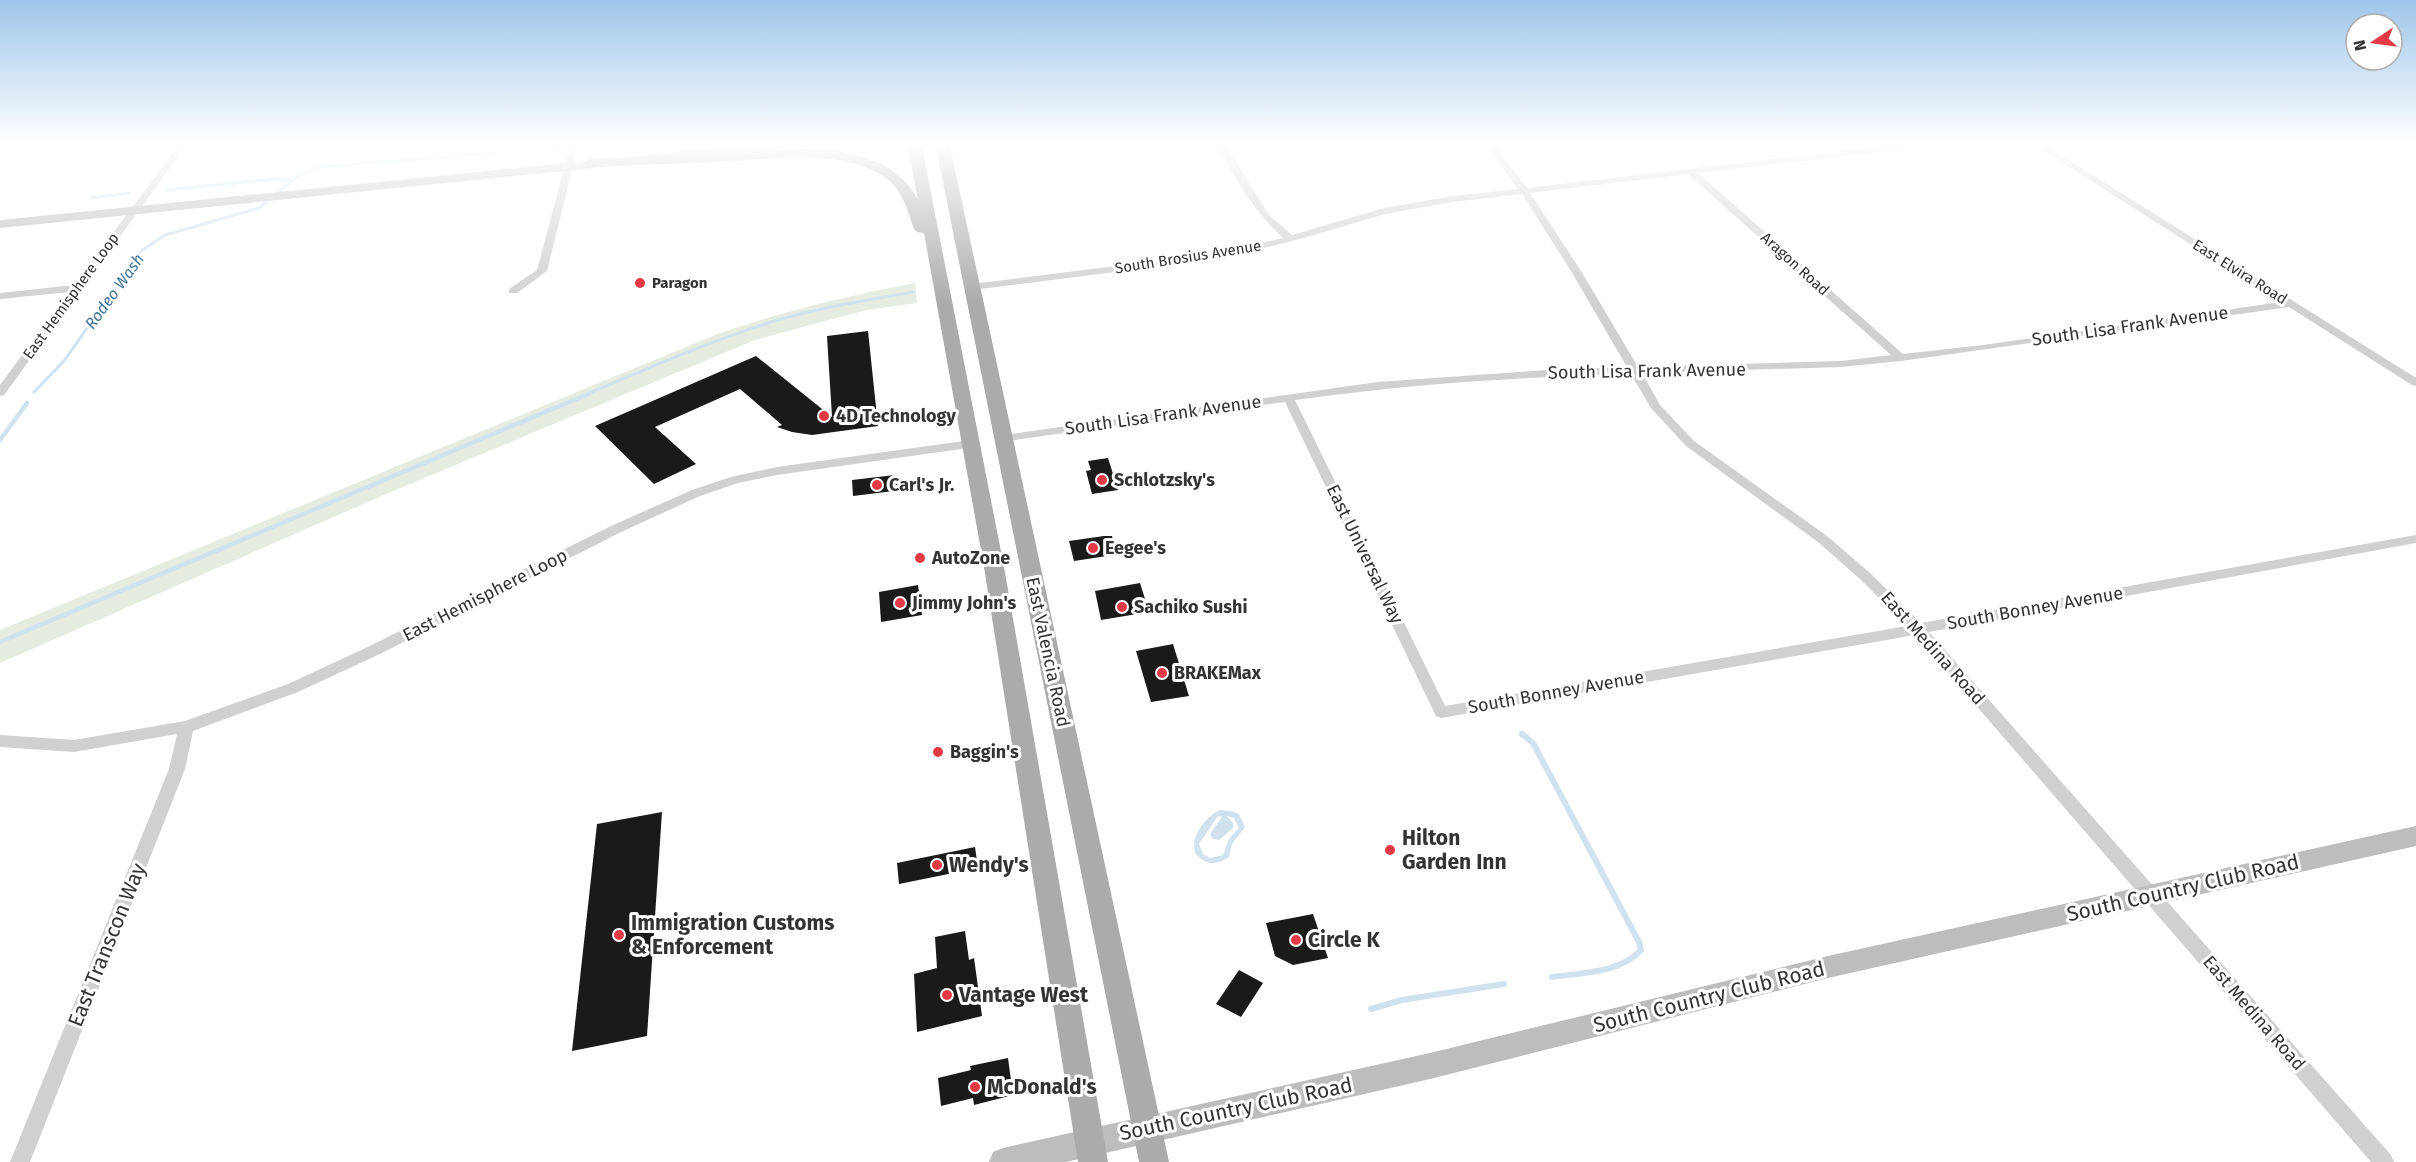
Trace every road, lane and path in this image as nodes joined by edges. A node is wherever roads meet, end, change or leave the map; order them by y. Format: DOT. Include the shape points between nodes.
graph roads {
  1 [pos="145,196"];
  2 [pos="269,196"];
  3 [pos="562,196"];
  4 [pos="909,196"];
  5 [pos="925,196"];
  6 [pos="953,196"];
  7 [pos="1251,196"];
  8 [pos="1475,196"];
  9 [pos="1528,196"];
  10 [pos="1718,196"];
  11 [pos="2120,196"];
  12 [pos="135,210"];
  13 [pos="0,224"];
  14 [pos="1290,240"];
  15 [pos="938,265"];
  16 [pos="972,287"];
  17 [pos="77,288"];
  18 [pos="513,291"];
  19 [pos="0,296"];
  20 [pos="2290,304"];
  21 [pos="1901,358"];
  22 [pos="1635,372"];
  23 [pos="2416,383"];
  24 [pos="0,393"];
  25 [pos="1288,397"];
  26 [pos="1004,439"];
  27 [pos="971,444"];
  28 [pos="2416,539"];
  29 [pos="1918,629"];
  30 [pos="1441,712"];
  31 [pos="186,727"];
  32 [pos="0,741"];
  33 [pos="2416,836"];
  34 [pos="2151,896"];
  35 [pos="1148,1129"];
  36 [pos="1091,1152"];
  37 [pos="20,1162"];
  38 [pos="1003,1162"];
  39 [pos="1154,1162"];
  40 [pos="2384,1162"];
  1 -- 12 [label="street, East Hemisphere Loop"];
  2 -- 12 [label="street"];
  3 -- 18 [label="street" via="542,271"];
  4 -- 15 [label="main road"];
  5 -- 15 [label="main road, East Valencia Road"];
  6 -- 16 [label="main road, East Valencia Road"];
  7 -- 14 [label="street"];
  8 -- 14 [label="street, South Brosius Avenue" via="1384,211"];
  9 -- 22 [label="street, East Medina Road"];
  10 -- 21 [label="street, Aragon Road"];
  11 -- 20 [label="street, East Elvira Road"];
  12 -- 13 [label="street"];
  12 -- 17 [label="street, East Hemisphere Loop"];
  14 -- 16 [label="street, South Brosius Avenue" via="1218,256"];
  15 -- 27 [label="main road, East Valencia Road"];
  16 -- 26 [label="main road, East Valencia Road"];
  17 -- 19 [label="street"];
  17 -- 24 [label="street, East Hemisphere Loop"];
  20 -- 21 [label="street, South Lisa Frank Avenue"];
  20 -- 23 [label="street, East Elvira Road"];
  21 -- 22 [label="street, South Lisa Frank Avenue" via="1775,368"];
  22 -- 25 [label="street, South Lisa Frank Avenue" via="1461,378"];
  22 -- 29 [label="street, East Medina Road" via="1655,406 1685,442 1806,525 1857,566"];
  25 -- 26 [label="street, South Lisa Frank Avenue"];
  25 -- 30 [label="street, East Universal Way"];
  26 -- 27 [label="main road"];
  26 -- 35 [label="main road, East Valencia Road"];
  27 -- 31 [label="street, East Hemisphere Loop" via="777,471 696,493 293,688"];
  27 -- 36 [label="main road, East Valencia Road"];
  28 -- 29 [label="street, South Bonney Avenue"];
  29 -- 30 [label="street, South Bonney Avenue"];
  29 -- 34 [label="street, East Medina Road"];
  31 -- 32 [label="street, East Hemisphere Loop" via="74,746"];
  31 -- 37 [label="street, East Transcon Way" via="177,769"];
  33 -- 34 [label="street, South Country Club Road"];
  34 -- 35 [label="street, South Country Club Road" via="1828,967 1430,1066"];
  34 -- 40 [label="street, East Medina Road"];
  35 -- 36 [label="street, South Country Club Road"];
  35 -- 39 [label="main road, East Valencia Road"];
  36 -- 38 [label="street, South Country Club Road"];
}
